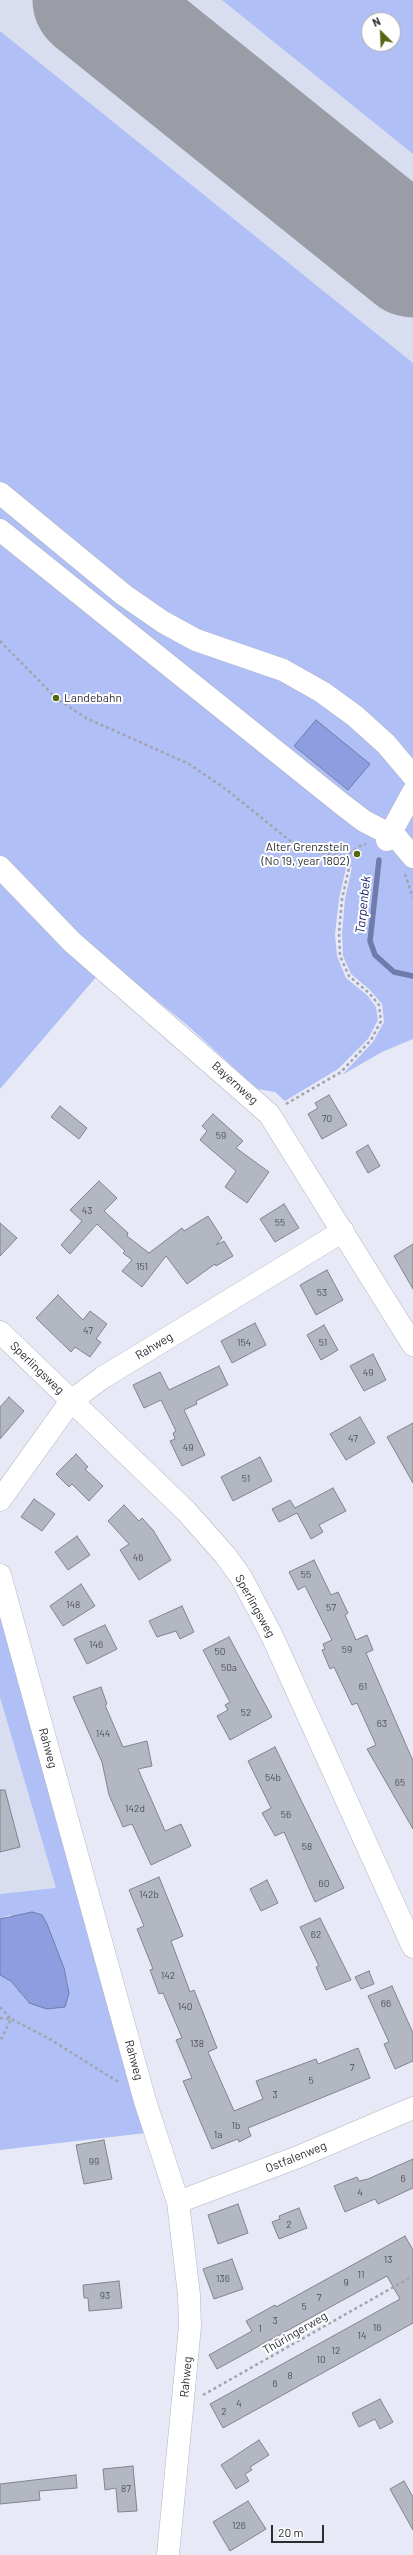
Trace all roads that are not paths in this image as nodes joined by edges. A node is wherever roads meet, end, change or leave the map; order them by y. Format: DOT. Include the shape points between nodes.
graph roads {
  1 [pos="0,493"];
  2 [pos="0,530"];
  3 [pos="413,776"];
  4 [pos="413,792"];
  5 [pos="388,836"];
  6 [pos="413,858"];
  7 [pos="0,868"];
  8 [pos="343,1231"];
  9 [pos="0,1332"];
  10 [pos="413,1345"];
  11 [pos="71,1402"];
  12 [pos="0,1500"];
  13 [pos="0,1575"];
  14 [pos="413,1947"];
  15 [pos="413,2108"];
  16 [pos="178,2202"];
  17 [pos="168,2555"];
  1 -- 3 [label="street" via="124,595 163,622 196,640 282,670 322,692 355,716 381,740"];
  2 -- 5 [label="street" via="343,805"];
  4 -- 5 [label="street"];
  5 -- 6 [label="street" via="403,843"];
  7 -- 8 [label="street, Bayernweg" via="72,942 270,1114"];
  8 -- 10 [label="street, Bayernweg"];
  8 -- 11 [label="street, Rahweg" via="102,1378"];
  9 -- 11 [label="street, Sperlingsweg"];
  11 -- 12 [label="street, Rahweg"];
  11 -- 14 [label="street, Sperlingsweg" via="186,1511 241,1577 272,1636"];
  13 -- 16 [label="street, Rahweg" via="145,2102"];
  15 -- 16 [label="street, Ostfalenweg" via="298,2157"];
  16 -- 17 [label="street, Rahweg" via="190,2326"];
}
